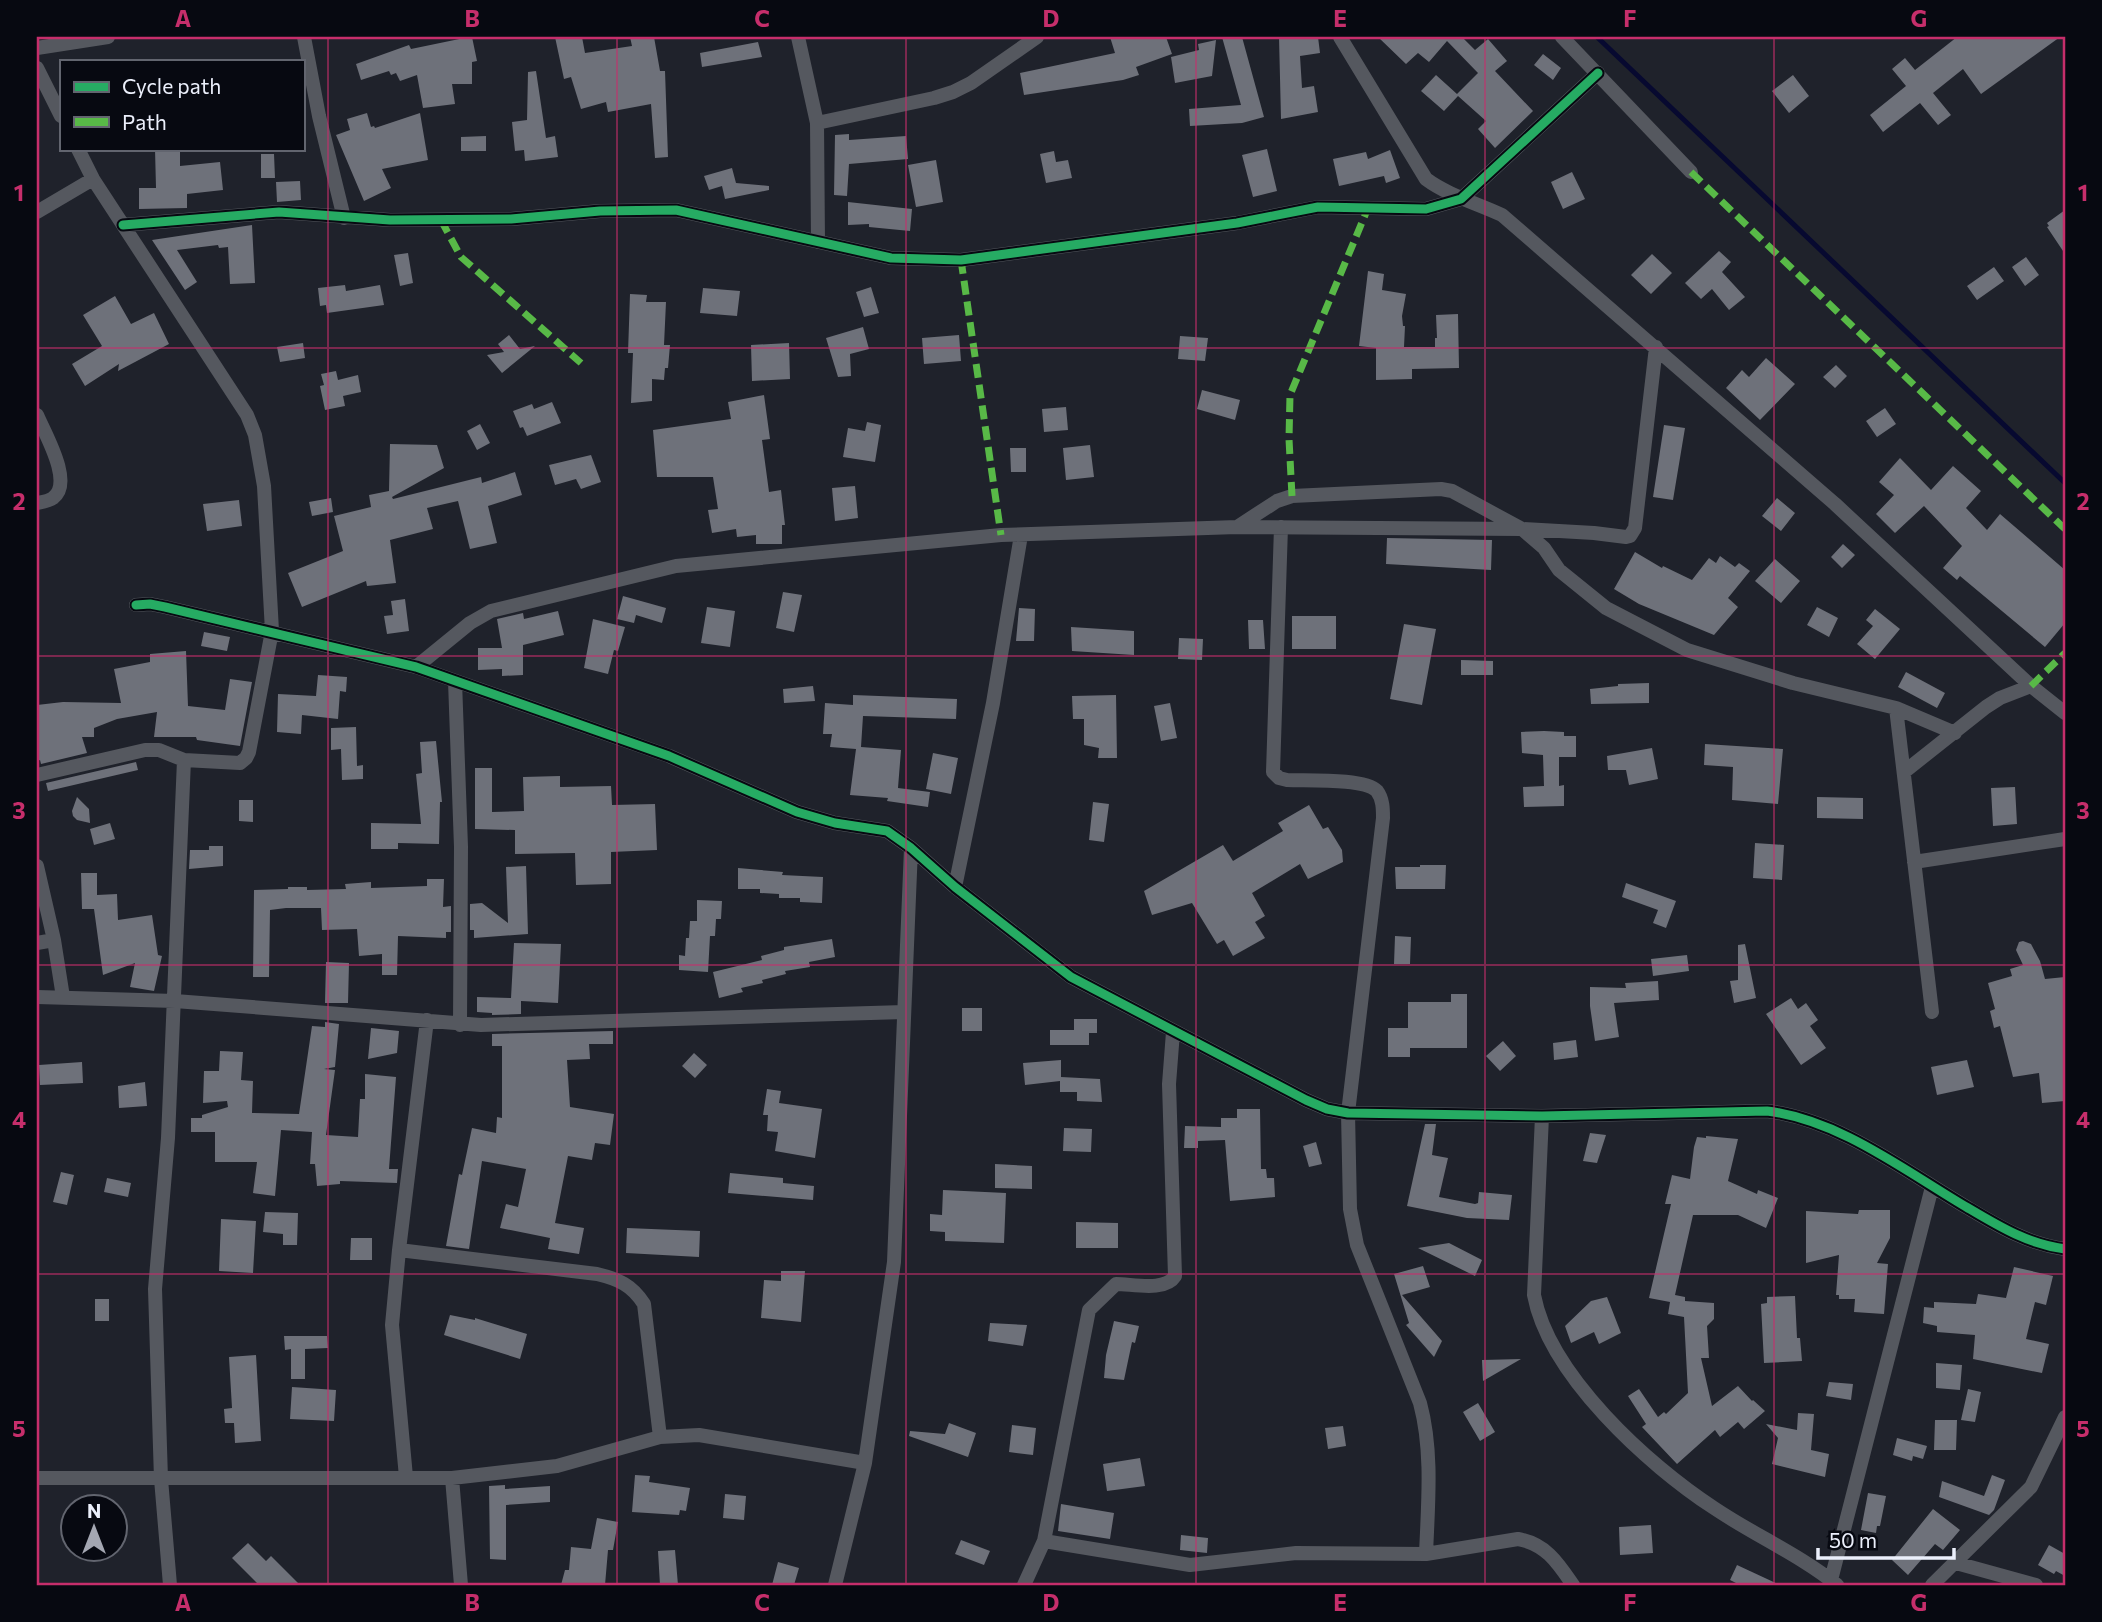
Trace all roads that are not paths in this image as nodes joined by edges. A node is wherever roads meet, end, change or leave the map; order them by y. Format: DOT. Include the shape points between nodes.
graph roads {
  1 [pos="108,37"];
  2 [pos="304,37"];
  3 [pos="799,37"];
  4 [pos="1037,37"];
  5 [pos="1340,37"];
  6 [pos="1562,37"];
  7 [pos="37,48"];
  8 [pos="37,68"];
  9 [pos="1598,73"];
  10 [pos="60,114"];
  11 [pos="817,123"];
  12 [pos="78,150"];
  13 [pos="1691,172"];
  14 [pos="93,179"];
  15 [pos="1461,199"];
  16 [pos="37,212"];
  17 [pos="344,218"];
  18 [pos="123,225"];
  19 [pos="818,242"];
  20 [pos="1656,347"];
  21 [pos="37,415"];
  22 [pos="37,503"];
  23 [pos="1237,527"];
  24 [pos="1281,527"];
  25 [pos="1522,529"];
  26 [pos="1021,535"];
  27 [pos="136,605"];
  28 [pos="272,631"];
  29 [pos="416,667"];
  30 [pos="455,681"];
  31 [pos="2031,686"];
  32 [pos="1896,708"];
  33 [pos="2065,713"];
  34 [pos="1955,733"];
  35 [pos="184,760"];
  36 [pos="1904,772"];
  37 [pos="37,775"];
  38 [pos="2065,839"];
  39 [pos="911,848"];
  40 [pos="1914,862"];
  41 [pos="37,866"];
  42 [pos="955,887"];
  43 [pos="54,940"];
  44 [pos="37,943"];
  45 [pos="37,997"];
  46 [pos="63,997"];
  47 [pos="175,1001"];
  48 [pos="904,1012"];
  49 [pos="1932,1012"];
  50 [pos="427,1020"];
  51 [pos="460,1025"];
  52 [pos="1173,1032"];
  53 [pos="1348,1113"];
  54 [pos="1542,1116"];
  55 [pos="1932,1187"];
  56 [pos="2065,1249"];
  57 [pos="398,1250"];
  58 [pos="2065,1417"];
  59 [pos="660,1437"];
  60 [pos="865,1463"];
  61 [pos="406,1477"];
  62 [pos="37,1478"];
  63 [pos="452,1478"];
  64 [pos="161,1479"];
  65 [pos="1044,1541"];
  66 [pos="1426,1554"];
  67 [pos="1956,1563"];
  68 [pos="1834,1583"];
  69 [pos="170,1585"];
  70 [pos="460,1585"];
  71 [pos="835,1585"];
  72 [pos="1024,1585"];
  73 [pos="1573,1585"];
  74 [pos="1932,1585"];
  75 [pos="2036,1585"];
  1 -- 7 [label="street"];
  2 -- 17 [label="street"];
  3 -- 11 [label="street"];
  4 -- 11 [label="street" via="953,92"];
  5 -- 15 [label="street" via="1426,178"];
  6 -- 9 [label="street"];
  8 -- 10 [label="street"];
  9 -- 13 [label="street"];
  9 -- 15 [label="street"];
  11 -- 19 [label="street"];
  12 -- 14 [label="street"];
  14 -- 16 [label="street"];
  14 -- 18 [label="street"];
  15 -- 19 [label="street" via="1426,209 1318,207 1237,223 961,260 891,258"];
  15 -- 20 [label="street" via="1502,215"];
  17 -- 18 [label="street" via="269,212"];
  17 -- 19 [label="street" via="511,219 676,210"];
  18 -- 28 [label="street" via="251,425 264,486"];
  20 -- 25 [label="street" via="1633,533 1620,537"];
  20 -- 31 [label="street" via="1835,504"];
  21 -- 22 [label="street" via="62,476 52,499"];
  23 -- 24 [label="street"];
  23 -- 25 [label="street" via="1292,496 1441,489 1464,496"];
  23 -- 26 [label="street"];
  24 -- 25 [label="street"];
  24 -- 53 [label="street" via="1273,772 1287,780 1363,784 1378,793 1382,803"];
  25 -- 32 [label="street" via="1544,548 1559,570 1606,608 1687,650"];
  26 -- 29 [label="street" via="660,568 479,616"];
  26 -- 42 [label="street"];
  27 -- 28 [label="street" via="150,604"];
  28 -- 29 [label="street"];
  28 -- 35 [label="street" via="246,758 232,764"];
  29 -- 30 [label="street"];
  30 -- 39 [label="street" via="669,756 797,812 887,831"];
  30 -- 51 [label="street" via="461,847"];
  31 -- 33 [label="street"];
  31 -- 34 [label="street" via="2000,698"];
  32 -- 34 [label="street"];
  32 -- 36 [label="street"];
  34 -- 36 [label="street"];
  35 -- 37 [label="street" via="145,750"];
  35 -- 47 [label="street"];
  36 -- 40 [label="street"];
  38 -- 40 [label="street"];
  39 -- 42 [label="street"];
  39 -- 48 [label="street"];
  40 -- 49 [label="street"];
  41 -- 43 [label="street"];
  42 -- 52 [label="street" via="1071,977"];
  43 -- 44 [label="street"];
  43 -- 46 [label="street"];
  45 -- 46 [label="street"];
  46 -- 47 [label="street"];
  47 -- 50 [label="street"];
  47 -- 64 [label="street" via="155,1289"];
  48 -- 51 [label="street"];
  48 -- 60 [label="street" via="894,1262"];
  50 -- 51 [label="street"];
  50 -- 57 [label="street"];
  52 -- 53 [label="street" via="1314,1104"];
  52 -- 65 [label="street" via="1169,1084 1175,1276 1162,1285 1116,1284 1089,1310"];
  53 -- 54 [label="street"];
  53 -- 66 [label="street" via="1350,1209 1357,1245 1425,1419"];
  54 -- 55 [label="street" via="1788,1114 1836,1130"];
  54 -- 68 [label="street" via="1534,1295 1553,1346 1595,1405 1653,1461 1712,1507"];
  55 -- 56 [label="street" via="2011,1233"];
  55 -- 68 [label="street"];
  57 -- 59 [label="street" via="597,1275 627,1284 644,1304"];
  57 -- 61 [label="street" via="393,1339"];
  58 -- 67 [label="street" via="2032,1487"];
  59 -- 60 [label="street" via="726,1437"];
  59 -- 63 [label="street" via="556,1466"];
  60 -- 71 [label="street"];
  61 -- 63 [label="street"];
  61 -- 64 [label="street"];
  62 -- 64 [label="street"];
  63 -- 70 [label="street"];
  64 -- 69 [label="street"];
  65 -- 66 [label="street" via="1190,1565 1296,1553"];
  65 -- 72 [label="street"];
  66 -- 73 [label="street" via="1518,1539 1532,1542 1556,1561"];
  67 -- 74 [label="street"];
  67 -- 75 [label="street"];
}
